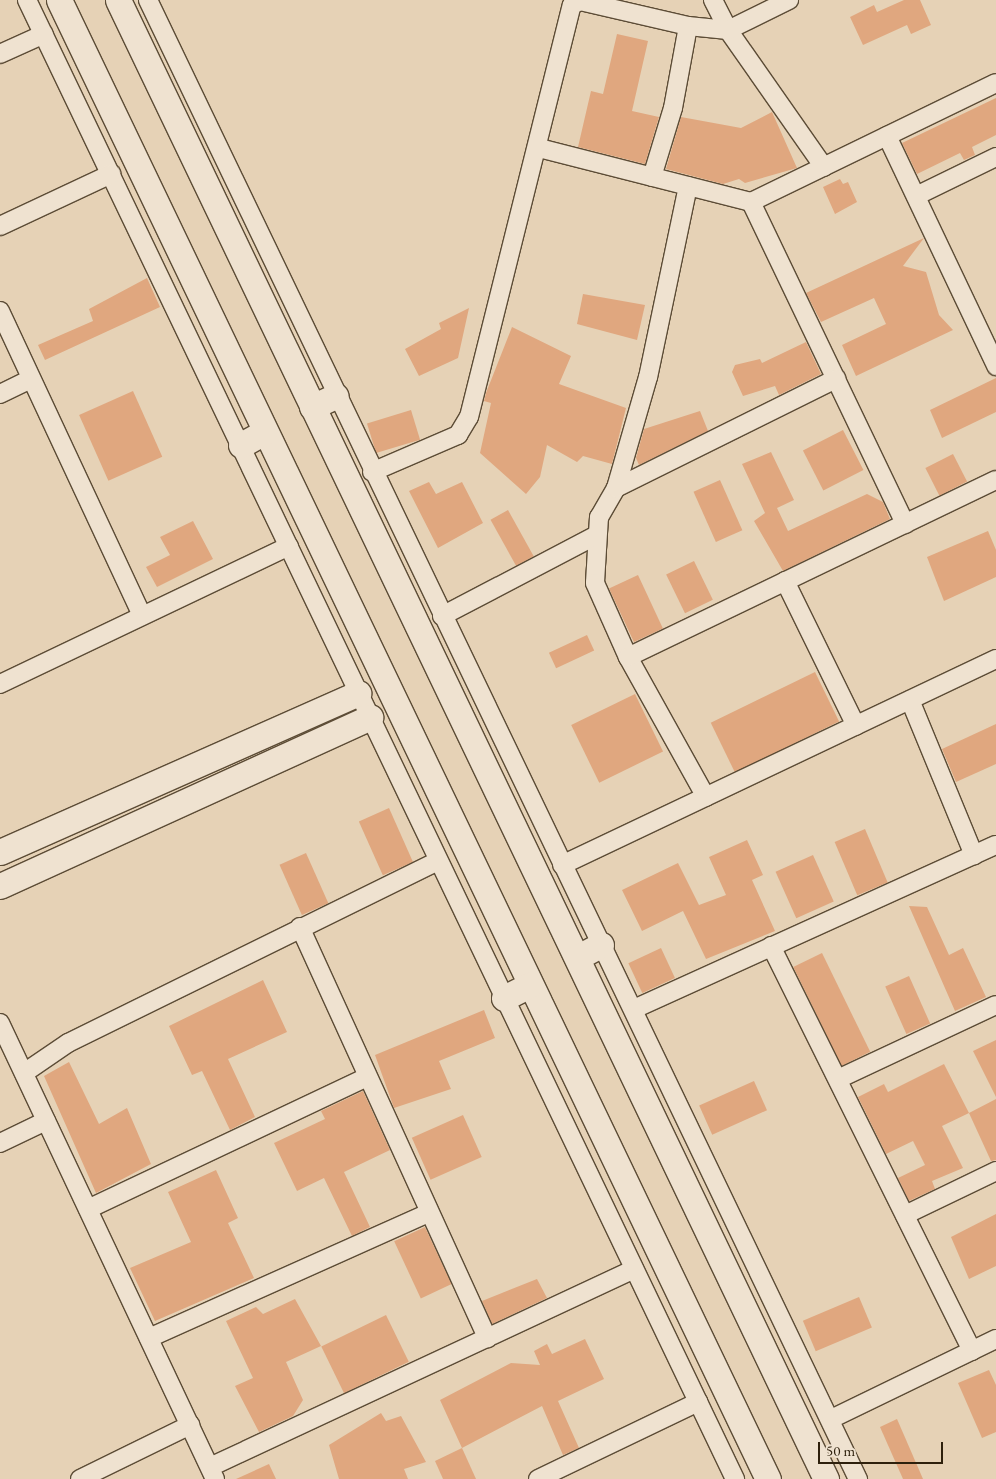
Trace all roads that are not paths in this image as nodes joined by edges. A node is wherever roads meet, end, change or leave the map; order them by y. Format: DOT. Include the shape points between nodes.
graph roads {
  1 [pos="27,0"];
  2 [pos="59,0"];
  3 [pos="118,0"];
  4 [pos="148,0"];
  5 [pos="713,0"];
  6 [pos="789,0"];
  7 [pos="688,26"];
  8 [pos="728,30"];
  9 [pos="44,34"];
  10 [pos="0,54"];
  11 [pos="996,83"];
  12 [pos="887,136"];
  13 [pos="539,148"];
  14 [pos="996,157"];
  15 [pos="824,167"];
  16 [pos="111,174"];
  17 [pos="652,177"];
  18 [pos="688,186"];
  19 [pos="916,196"];
  20 [pos="751,202"];
  21 [pos="0,226"];
  22 [pos="0,311"];
  23 [pos="996,366"];
  24 [pos="31,378"];
  25 [pos="836,380"];
  26 [pos="0,394"];
  27 [pos="336,396"];
  28 [pos="312,407"];
  29 [pos="264,432"];
  30 [pos="240,445"];
  31 [pos="372,472"];
  32 [pos="996,480"];
  33 [pos="616,488"];
  34 [pos="905,524"];
  35 [pos="595,536"];
  36 [pos="289,546"];
  37 [pos="785,581"];
  38 [pos="142,616"];
  39 [pos="442,616"];
  40 [pos="628,657"];
  41 [pos="996,659"];
  42 [pos="0,684"];
  43 [pos="358,693"];
  44 [pos="910,700"];
  45 [pos="370,717"];
  46 [pos="856,726"];
  47 [pos="706,796"];
  48 [pos="996,845"];
  49 [pos="0,852"];
  50 [pos="974,855"];
  51 [pos="438,861"];
  52 [pos="562,865"];
  53 [pos="0,886"];
  54 [pos="300,927"];
  55 [pos="601,945"];
  56 [pos="771,946"];
  57 [pos="578,956"];
  58 [pos="530,985"];
  59 [pos="504,998"];
  60 [pos="996,1004"];
  61 [pos="634,1009"];
  62 [pos="0,1023"];
  63 [pos="24,1073"];
  64 [pos="367,1077"];
  65 [pos="838,1080"];
  66 [pos="46,1121"];
  67 [pos="0,1143"];
  68 [pos="996,1171"];
  69 [pos="88,1209"];
  70 [pos="429,1213"];
  71 [pos="905,1215"];
  72 [pos="634,1269"];
  73 [pos="149,1338"];
  74 [pos="487,1338"];
  75 [pos="996,1339"];
  76 [pos="972,1351"];
  77 [pos="698,1402"];
  78 [pos="831,1419"];
  79 [pos="190,1425"];
  80 [pos="213,1473"];
  81 [pos="557,1475"];
  82 [pos="80,1479"];
  83 [pos="538,1479"];
  84 [pos="735,1479"];
  85 [pos="768,1479"];
  86 [pos="826,1479"];
  87 [pos="858,1479"];
  1 -- 9 [label="street"];
  2 -- 29 [label="main road"];
  3 -- 28 [label="main road"];
  4 -- 27 [label="street"];
  5 -- 8 [label="street"];
  6 -- 8 [label="street"];
  7 -- 8 [label="street"];
  7 -- 13 [label="street" via="575,2"];
  7 -- 17 [label="street" via="673,108"];
  8 -- 15 [label="street"];
  9 -- 10 [label="street"];
  9 -- 16 [label="street"];
  11 -- 12 [label="street"];
  12 -- 15 [label="street"];
  12 -- 19 [label="street"];
  13 -- 17 [label="street"];
  13 -- 31 [label="street" via="478,369 469,417 458,434"];
  14 -- 19 [label="street"];
  15 -- 20 [label="street"];
  16 -- 21 [label="street"];
  16 -- 30 [label="street"];
  17 -- 18 [label="street"];
  18 -- 20 [label="street"];
  18 -- 33 [label="street" via="648,377"];
  19 -- 23 [label="street"];
  20 -- 25 [label="street"];
  22 -- 24 [label="street"];
  24 -- 26 [label="street"];
  24 -- 38 [label="street"];
  25 -- 33 [label="street"];
  25 -- 34 [label="street"];
  27 -- 28 [label="main road"];
  27 -- 31 [label="street"];
  28 -- 57 [label="main road"];
  29 -- 30 [label="main road"];
  29 -- 58 [label="main road"];
  30 -- 36 [label="street"];
  31 -- 39 [label="street"];
  32 -- 34 [label="street"];
  33 -- 35 [label="street" via="599,518"];
  34 -- 37 [label="street"];
  35 -- 39 [label="street"];
  35 -- 40 [label="street" via="595,583"];
  36 -- 38 [label="street"];
  36 -- 43 [label="street"];
  37 -- 40 [label="street"];
  37 -- 46 [label="street"];
  38 -- 42 [label="street"];
  39 -- 52 [label="street"];
  40 -- 47 [label="street"];
  41 -- 44 [label="street"];
  43 -- 45 [label="street"];
  43 -- 49 [label="main road"];
  44 -- 46 [label="street"];
  44 -- 50 [label="street"];
  45 -- 51 [label="street"];
  45 -- 53 [label="main road"];
  46 -- 47 [label="street"];
  47 -- 52 [label="street"];
  48 -- 50 [label="street"];
  50 -- 56 [label="street"];
  51 -- 54 [label="street"];
  51 -- 59 [label="street"];
  52 -- 55 [label="street"];
  54 -- 63 [label="street" via="68,1043"];
  54 -- 64 [label="street"];
  55 -- 57 [label="main road"];
  55 -- 61 [label="street"];
  56 -- 61 [label="street"];
  56 -- 65 [label="street"];
  57 -- 86 [label="main road"];
  58 -- 59 [label="main road"];
  58 -- 85 [label="main road"];
  59 -- 72 [label="street"];
  60 -- 65 [label="street"];
  61 -- 78 [label="street" via="714,1184"];
  62 -- 63 [label="street"];
  63 -- 66 [label="street"];
  64 -- 69 [label="street"];
  64 -- 70 [label="street"];
  65 -- 71 [label="street"];
  66 -- 67 [label="street"];
  66 -- 69 [label="street"];
  68 -- 71 [label="street"];
  69 -- 73 [label="street"];
  70 -- 73 [label="street"];
  70 -- 74 [label="street"];
  71 -- 76 [label="street"];
  72 -- 74 [label="street"];
  72 -- 77 [label="street"];
  73 -- 79 [label="street"];
  74 -- 80 [label="street"];
  75 -- 76 [label="street"];
  76 -- 78 [label="street"];
  77 -- 81 [label="street"];
  77 -- 84 [label="street"];
  78 -- 87 [label="street"];
  79 -- 80 [label="street"];
  79 -- 82 [label="street"];
  81 -- 83 [label="street"];
}
